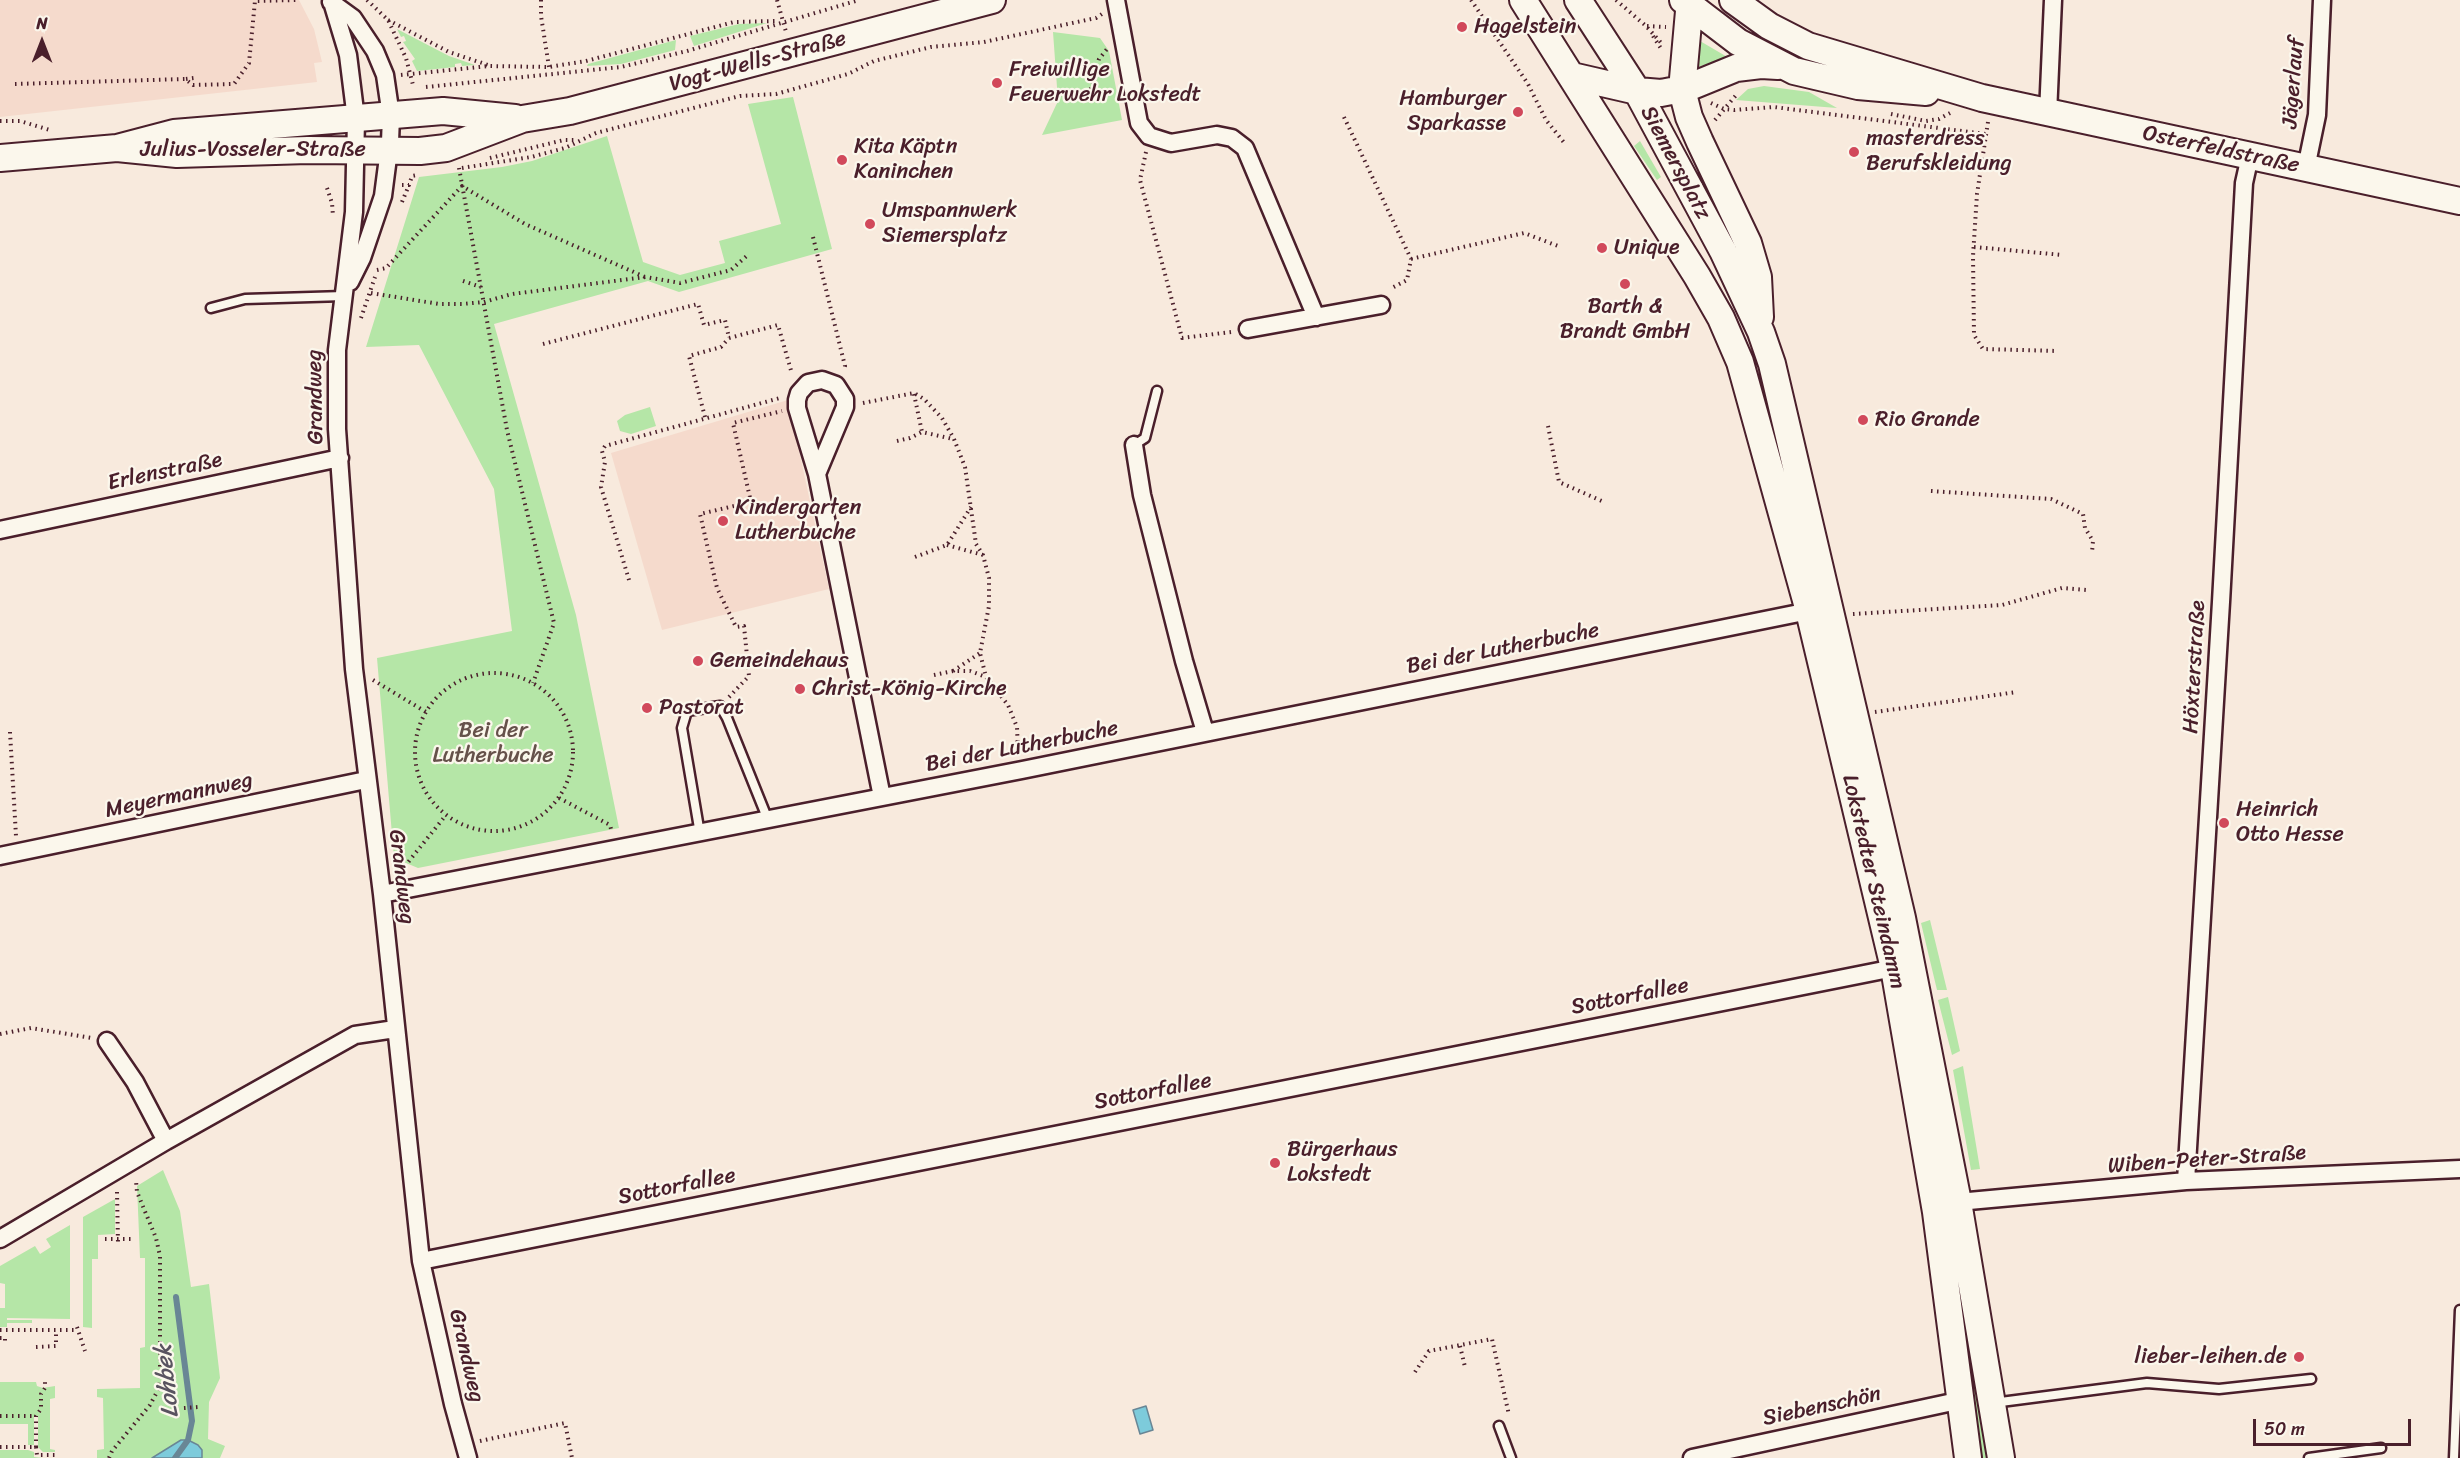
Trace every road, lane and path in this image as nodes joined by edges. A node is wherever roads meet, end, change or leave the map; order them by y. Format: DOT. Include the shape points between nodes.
graph roads {
  1 [pos="296,0"];
  2 [pos="367,0"];
  3 [pos="541,0"];
  4 [pos="777,0"];
  5 [pos="859,0"];
  6 [pos="992,0"];
  7 [pos="1116,0"];
  8 [pos="1471,0"];
  9 [pos="1523,0"];
  10 [pos="1578,0"];
  11 [pos="1616,0"];
  12 [pos="1733,0"];
  13 [pos="2054,0"];
  14 [pos="2322,0"];
  15 [pos="331,1"];
  16 [pos="1688,2"];
  17 [pos="1096,18"];
  18 [pos="388,20"];
  19 [pos="783,22"];
  20 [pos="1646,26"];
  21 [pos="1124,42"];
  22 [pos="792,53"];
  23 [pos="489,66"];
  24 [pos="549,67"];
  25 [pos="1785,67"];
  26 [pos="412,75"];
  27 [pos="1572,76"];
  28 [pos="194,78"];
  29 [pos="185,79"];
  30 [pos="15,84"];
  31 [pos="413,85"];
  32 [pos="1636,91"];
  33 [pos="419,92"];
  34 [pos="1692,94"];
  35 [pos="1089,95"];
  36 [pos="1987,99"];
  37 [pos="2048,114"];
  38 [pos="391,116"];
  39 [pos="1344,117"];
  40 [pos="356,119"];
  41 [pos="522,119"];
  42 [pos="0,121"];
  43 [pos="20,121"];
  44 [pos="1986,134"];
  45 [pos="1149,136"];
  46 [pos="1566,145"];
  47 [pos="117,148"];
  48 [pos="356,150"];
  49 [pos="389,152"];
  50 [pos="2250,156"];
  51 [pos="0,158"];
  52 [pos="459,168"];
  53 [pos="2306,168"];
  54 [pos="450,169"];
  55 [pos="423,173"];
  56 [pos="402,185"];
  57 [pos="462,186"];
  58 [pos="327,188"];
  59 [pos="2460,201"];
  60 [pos="333,214"];
  61 [pos="813,237"];
  62 [pos="1558,246"];
  63 [pos="1974,247"];
  64 [pos="749,254"];
  65 [pos="2063,255"];
  66 [pos="1411,259"];
  67 [pos="377,270"];
  68 [pos="646,277"];
  69 [pos="463,281"];
  70 [pos="482,287"];
  71 [pos="371,293"];
  72 [pos="344,297"];
  73 [pos="484,302"];
  74 [pos="1381,304"];
  75 [pos="211,308"];
  76 [pos="1316,317"];
  77 [pos="1721,318"];
  78 [pos="1248,329"];
  79 [pos="1761,332"];
  80 [pos="729,338"];
  81 [pos="543,344"];
  82 [pos="2058,351"];
  83 [pos="836,385"];
  84 [pos="1157,391"];
  85 [pos="914,393"];
  86 [pos="798,400"];
  87 [pos="845,407"];
  88 [pos="705,417"];
  89 [pos="1548,426"];
  90 [pos="922,432"];
  91 [pos="954,439"];
  92 [pos="897,441"];
  93 [pos="1134,445"];
  94 [pos="340,458"];
  95 [pos="817,474"];
  96 [pos="1931,491"];
  97 [pos="1604,502"];
  98 [pos="971,507"];
  99 [pos="0,530"];
  100 [pos="947,545"];
  101 [pos="2092,552"];
  102 [pos="983,555"];
  103 [pos="915,557"];
  104 [pos="628,579"];
  105 [pos="2087,590"];
  106 [pos="1820,614"];
  107 [pos="980,653"];
  108 [pos="354,669"];
  109 [pos="952,671"];
  110 [pos="934,675"];
  111 [pos="986,677"];
  112 [pos="533,683"];
  113 [pos="2017,692"];
  114 [pos="720,706"];
  115 [pos="426,712"];
  116 [pos="1854,715"];
  117 [pos="9,732"];
  118 [pos="1205,732"];
  119 [pos="1022,770"];
  120 [pos="366,780"];
  121 [pos="882,797"];
  122 [pos="559,798"];
  123 [pos="446,815"];
  124 [pos="768,820"];
  125 [pos="700,834"];
  126 [pos="615,850"];
  127 [pos="18,853"];
  128 [pos="0,856"];
  129 [pos="382,894"];
  130 [pos="1894,968"];
  131 [pos="395,1029"];
  132 [pos="0,1034"];
  133 [pos="107,1041"];
  134 [pos="166,1141"];
  135 [pos="2460,1168"];
  136 [pos="136,1181"];
  137 [pos="2186,1181"];
  138 [pos="117,1192"];
  139 [pos="1958,1202"];
  140 [pos="0,1239"];
  141 [pos="105,1239"];
  142 [pos="131,1239"];
  143 [pos="118,1241"];
  144 [pos="421,1261"];
  145 [pos="2460,1310"];
  146 [pos="0,1330"];
  147 [pos="56,1330"];
  148 [pos="0,1338"];
  149 [pos="5,1341"];
  150 [pos="1460,1346"];
  151 [pos="36,1347"];
  152 [pos="85,1351"];
  153 [pos="1465,1367"];
  154 [pos="1415,1372"];
  155 [pos="2311,1379"];
  156 [pos="45,1380"];
  157 [pos="1962,1401"];
  158 [pos="1993,1403"];
  159 [pos="198,1407"];
  160 [pos="184,1408"];
  161 [pos="0,1416"];
  162 [pos="36,1416"];
  163 [pos="1499,1426"];
  164 [pos="1511,1426"];
  165 [pos="0,1447"];
  166 [pos="36,1448"];
  167 [pos="2381,1448"];
  168 [pos="466,1451"];
  169 [pos="55,1455"];
  170 [pos="46,1456"];
  171 [pos="109,1458"];
  172 [pos="572,1458"];
  173 [pos="1511,1458"];
  174 [pos="1692,1458"];
  175 [pos="1968,1458"];
  176 [pos="2001,1458"];
  177 [pos="2309,1458"];
  178 [pos="2454,1458"];
  1 -- 29 [label="path" via="255,1 249,63 234,84 194,85"];
  2 -- 18 [label="path"];
  3 -- 24 [label="path"];
  4 -- 19 [label="path"];
  5 -- 19 [label="path"];
  6 -- 22 [label="main road, Vogt-Wells-Straße"];
  7 -- 21 [label="street"];
  8 -- 46 [label="path" via="1528,84 1545,120"];
  9 -- 27 [label="main road, Siemersplatz"];
  10 -- 32 [label="main road, Siemersplatz"];
  11 -- 20 [label="path"];
  12 -- 36 [label="main road, Osterfeldstraße" via="1808,46"];
  13 -- 37 [label="street"];
  14 -- 53 [label="street, Jägerlauf" via="2317,115"];
  15 -- 38 [label="street, Grandweg" via="353,18 375,51 385,75"];
  15 -- 40 [label="street, Grandweg" via="348,55"];
  16 -- 25 [label="main road, Osterfeldstraße" via="1738,42"];
  16 -- 34 [label="main road"];
  17 -- 52 [label="path" via="984,42 931,47 874,61 848,74 776,94 740,96 596,133 565,148 531,157"];
  18 -- 23 [label="path" via="449,52"];
  18 -- 26 [label="path"];
  19 -- 22 [label="path"];
  19 -- 24 [label="path" via="734,22"];
  19 -- 33 [label="path" via="621,67 424,87"];
  21 -- 35 [label="path" via="1110,45 1099,59"];
  21 -- 45 [label="street" via="1139,123"];
  22 -- 41 [label="main road, Vogt-Wells-Straße" via="570,111"];
  23 -- 24 [label="path"];
  23 -- 26 [label="path"];
  25 -- 34 [label="main road" via="1736,68"];
  25 -- 36 [label="main road, Osterfeldstraße" via="1858,86"];
  26 -- 31 [label="path"];
  27 -- 32 [label="main road"];
  27 -- 77 [label="main road, Siemersplatz"];
  28 -- 29 [label="path"];
  29 -- 30 [label="path" via="114,78"];
  32 -- 34 [label="main road"];
  32 -- 79 [label="main road, Siemersplatz" via="1723,251"];
  34 -- 44 [label="path" via="1724,109 1774,107"];
  34 -- 79 [label="main road" via="1689,117 1748,243 1758,277"];
  36 -- 37 [label="main road, Osterfeldstraße"];
  36 -- 44 [label="path"];
  37 -- 50 [label="main road, Osterfeldstraße"];
  38 -- 40 [label="main road, Julius-Vosseler-Straße"];
  38 -- 41 [label="main road, Vogt-Wells-Straße" via="443,111"];
  38 -- 49 [label="street, Grandweg"];
  39 -- 66 [label="path"];
  40 -- 47 [label="main road, Julius-Vosseler-Straße" via="174,133"];
  40 -- 48 [label="street, Grandweg"];
  41 -- 49 [label="main road, Vogt-Wells-Straße" via="446,148"];
  42 -- 43 [label="path"];
  44 -- 63 [label="path"];
  45 -- 76 [label="street" via="1171,143 1216,135 1232,138 1245,148"];
  45 -- 78 [label="path" via="1140,180 1182,338"];
  47 -- 48 [label="main road, Julius-Vosseler-Straße" via="177,154"];
  47 -- 51 [label="main road, Julius-Vosseler-Straße"];
  48 -- 49 [label="main road, Julius-Vosseler-Straße"];
  48 -- 72 [label="street, Grandweg" via="354,212"];
  49 -- 72 [label="street, Grandweg" via="379,208"];
  50 -- 53 [label="main road, Osterfeldstraße"];
  50 -- 137 [label="street, Höxterstraße" via="2244,183"];
  52 -- 54 [label="path"];
  52 -- 57 [label="path"];
  53 -- 59 [label="main road, Osterfeldstraße"];
  55 -- 56 [label="path"];
  57 -- 67 [label="path" via="386,268"];
  57 -- 68 [label="path" via="525,224"];
  57 -- 70 [label="path"];
  58 -- 60 [label="path"];
  61 -- 83 [label="path" via="845,366"];
  62 -- 66 [label="path" via="1524,233"];
  63 -- 65 [label="path"];
  63 -- 82 [label="path" via="1974,335 1983,349"];
  64 -- 68 [label="path" via="731,270 680,283"];
  66 -- 74 [label="path" via="1407,280 1384,292"];
  68 -- 73 [label="path" via="512,294"];
  69 -- 70 [label="path"];
  70 -- 73 [label="path"];
  71 -- 73 [label="path" via="439,304"];
  72 -- 75 [label="lane" via="245,299"];
  72 -- 94 [label="street, Grandweg" via="337,350"];
  73 -- 112 [label="path" via="507,430 554,623"];
  74 -- 76 [label="street"];
  76 -- 78 [label="street"];
  77 -- 106 [label="main road, Lokstedter Steindamm" via="1740,362"];
  79 -- 106 [label="main road, Lokstedter Steindamm" via="1796,460"];
  80 -- 81 [label="path" via="725,320 704,325 698,304"];
  80 -- 86 [label="path" via="778,325"];
  80 -- 88 [label="path" via="722,347 689,356"];
  83 -- 86 [label="street" via="829,381 808,383"];
  83 -- 87 [label="street" via="845,399"];
  84 -- 93 [label="lane" via="1145,438"];
  85 -- 87 [label="path"];
  85 -- 90 [label="path"];
  85 -- 91 [label="path" via="942,418"];
  86 -- 88 [label="path"];
  86 -- 95 [label="street"];
  86 -- 114 [label="path" via="733,423 751,502 700,514 717,588 736,627 744,626 749,676"];
  87 -- 95 [label="street"];
  88 -- 104 [label="path" via="605,446 601,487"];
  89 -- 97 [label="path" via="1559,482"];
  90 -- 91 [label="path"];
  90 -- 92 [label="path"];
  91 -- 98 [label="path" via="965,467"];
  93 -- 118 [label="street" via="1142,495"];
  94 -- 99 [label="street, Erlenstraße"];
  94 -- 108 [label="street, Grandweg"];
  95 -- 121 [label="street"];
  96 -- 101 [label="path" via="2051,499 2083,514 2093,541"];
  98 -- 100 [label="path"];
  98 -- 102 [label="path" via="976,544"];
  100 -- 102 [label="path"];
  100 -- 103 [label="path"];
  102 -- 107 [label="path" via="989,578 989,606"];
  105 -- 106 [label="path" via="2062,588 2002,605"];
  106 -- 116 [label="main road, Lokstedter Steindamm"];
  106 -- 118 [label="street, Bei der Lutherbuche"];
  106 -- 130 [label="main road, Lokstedter Steindamm"];
  107 -- 109 [label="path"];
  107 -- 111 [label="path"];
  108 -- 115 [label="path"];
  108 -- 120 [label="street, Grandweg"];
  109 -- 110 [label="path"];
  109 -- 111 [label="path" via="970,670"];
  111 -- 119 [label="path" via="999,690 1017,727"];
  112 -- 115 [label="path" via="510,675 486,674 462,680 442,693"];
  112 -- 122 [label="path" via="554,700 568,722 574,748 571,775"];
  113 -- 116 [label="path"];
  114 -- 124 [label="lane"];
  114 -- 125 [label="lane" via="687,711 682,728"];
  115 -- 123 [label="path" via="415,756 430,799"];
  116 -- 139 [label="main road, Lokstedter Steindamm" via="1902,918"];
  117 -- 127 [label="path"];
  118 -- 119 [label="street, Bei der Lutherbuche"];
  119 -- 121 [label="street, Bei der Lutherbuche"];
  120 -- 127 [label="street, Meyermannweg"];
  120 -- 129 [label="street, Grandweg"];
  121 -- 124 [label="street, Bei der Lutherbuche"];
  122 -- 123 [label="path" via="541,817 519,828 493,832 468,827"];
  122 -- 126 [label="path" via="610,825"];
  123 -- 129 [label="path"];
  124 -- 125 [label="street, Bei der Lutherbuche"];
  125 -- 126 [label="street, Bei der Lutherbuche"];
  126 -- 129 [label="street, Bei der Lutherbuche"];
  127 -- 128 [label="street, Meyermannweg"];
  129 -- 131 [label="street, Grandweg"];
  130 -- 144 [label="street, Sottorfallee"];
  130 -- 157 [label="main road, Lokstedter Steindamm" via="1936,1212"];
  131 -- 134 [label="street" via="355,1035"];
  131 -- 144 [label="street, Grandweg"];
  132 -- 133 [label="path" via="31,1028"];
  133 -- 134 [label="street" via="135,1082"];
  134 -- 140 [label="street"];
  135 -- 137 [label="street, Wiben-Peter-Straße"];
  136 -- 171 [label="path" via="160,1256 160,1374 158,1390 150,1405"];
  137 -- 139 [label="street, Wiben-Peter-Straße"];
  138 -- 143 [label="path"];
  139 -- 158 [label="main road, Lokstedter Steindamm"];
  141 -- 143 [label="path"];
  142 -- 143 [label="path"];
  144 -- 168 [label="street, Grandweg"];
  145 -- 178 [label="lane"];
  146 -- 147 [label="path"];
  147 -- 151 [label="path" via="56,1346"];
  147 -- 152 [label="path" via="77,1329"];
  148 -- 149 [label="path"];
  150 -- 153 [label="path"];
  150 -- 154 [label="path" via="1429,1352"];
  150 -- 164 [label="path" via="1492,1339"];
  155 -- 158 [label="lane" via="2219,1389 2147,1383"];
  156 -- 162 [label="path" via="41,1409"];
  157 -- 174 [label="street, Siebenschön"];
  157 -- 175 [label="main road, Lokstedter Steindamm"];
  158 -- 176 [label="main road, Lokstedter Steindamm"];
  159 -- 160 [label="path"];
  161 -- 162 [label="path"];
  162 -- 166 [label="path"];
  163 -- 173 [label="lane"];
  165 -- 166 [label="path"];
  166 -- 170 [label="path" via="37,1455"];
  167 -- 177 [label="lane"];
  168 -- 172 [label="path" via="565,1423"];
  169 -- 170 [label="path"];
}
